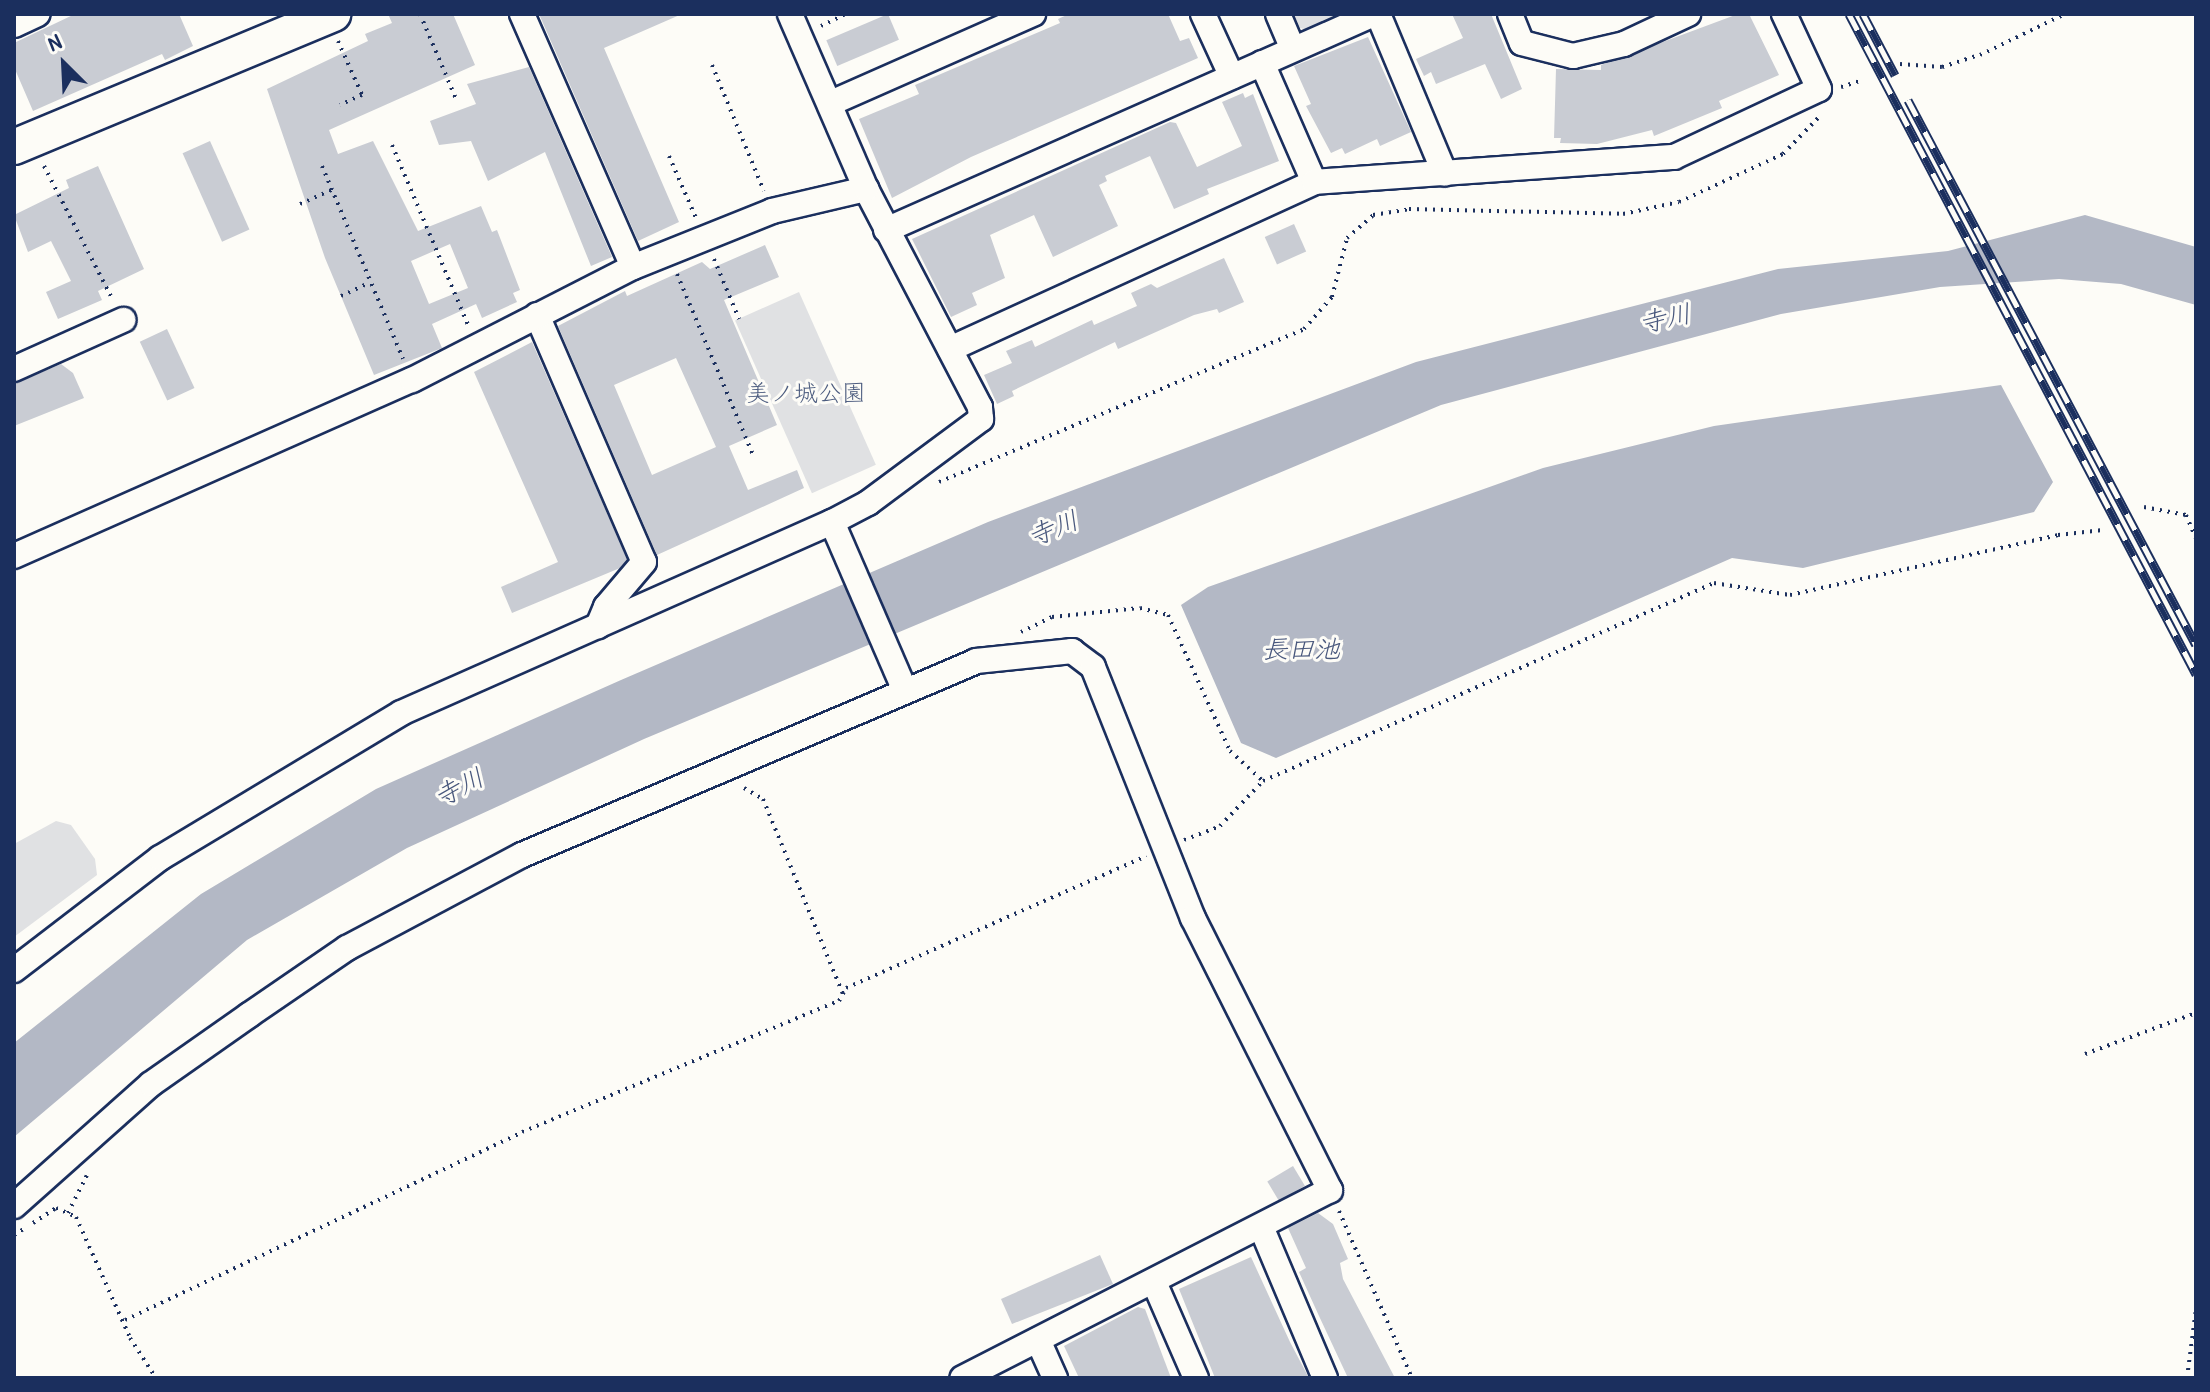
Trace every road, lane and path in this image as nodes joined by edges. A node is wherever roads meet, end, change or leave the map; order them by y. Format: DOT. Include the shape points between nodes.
graph roads {
  1 [pos="38,14"];
  2 [pos="420,14"];
  3 [pos="522,14"];
  4 [pos="846,14"];
  5 [pos="1033,14"];
  6 [pos="1203,14"];
  7 [pos="1278,14"];
  8 [pos="1376,14"];
  9 [pos="1510,14"];
  10 [pos="1688,14"];
  11 [pos="1784,14"];
  12 [pos="2065,14"];
  13 [pos="330,15"];
  14 [pos="14,25"];
  15 [pos="795,25"];
  16 [pos="1293,49"];
  17 [pos="1262,63"];
  18 [pos="1900,64"];
  19 [pos="712,65"];
  20 [pos="1232,77"];
  21 [pos="1839,88"];
  22 [pos="1837,96"];
  23 [pos="457,101"];
  24 [pos="831,103"];
  25 [pos="340,105"];
  26 [pos="1827,108"];
  27 [pos="392,145"];
  28 [pos="26,150"];
  29 [pos="322,166"];
  30 [pos="1445,174"];
  31 [pos="1314,182"];
  32 [pos="866,189"];
  33 [pos="332,190"];
  34 [pos="300,204"];
  35 [pos="772,211"];
  36 [pos="886,230"];
  37 [pos="669,254"];
  38 [pos="633,267"];
  39 [pos="369,283"];
  40 [pos="341,296"];
  41 [pos="537,315"];
  42 [pos="123,320"];
  43 [pos="478,348"];
  44 [pos="950,349"];
  45 [pos="14,369"];
  46 [pos="412,380"];
  47 [pos="754,457"];
  48 [pos="926,487"];
  49 [pos="2144,507"];
  50 [pos="835,528"];
  51 [pos="2103,530"];
  52 [pos="2196,538"];
  53 [pos="14,556"];
  54 [pos="598,626"];
  55 [pos="1012,636"];
  56 [pos="902,683"];
  57 [pos="1263,781"];
  58 [pos="731,790"];
  59 [pos="1167,846"];
  60 [pos="14,970"];
  61 [pos="843,994"];
  62 [pos="2196,1013"];
  63 [pos="2085,1054"];
  64 [pos="1330,1190"];
  65 [pos="14,1206"];
  66 [pos="1262,1229"];
  67 [pos="14,1235"];
  68 [pos="1154,1282"];
  69 [pos="2196,1309"];
  70 [pos="125,1320"];
  71 [pos="1038,1340"];
  72 [pos="156,1378"];
  73 [pos="962,1378"];
  74 [pos="1055,1378"];
  75 [pos="1196,1378"];
  76 [pos="1325,1378"];
  77 [pos="1412,1378"];
  78 [pos="2187,1378"];
  1 -- 14 [label="street"];
  2 -- 23 [label="path"];
  3 -- 38 [label="street"];
  4 -- 15 [label="path"];
  5 -- 24 [label="street"];
  6 -- 20 [label="street"];
  7 -- 16 [label="street"];
  8 -- 16 [label="street"];
  8 -- 30 [label="street"];
  9 -- 10 [label="street" via="1522,43 1573,56 1624,44"];
  11 -- 30 [label="street" via="1819,89 1701,145 1674,157"];
  12 -- 18 [label="path" via="1942,67"];
  13 -- 25 [label="path" via="362,95"];
  13 -- 28 [label="street"];
  15 -- 24 [label="street"];
  16 -- 17 [label="street"];
  17 -- 20 [label="street"];
  17 -- 31 [label="street"];
  19 -- 35 [label="path"];
  20 -- 36 [label="street"];
  21 -- 22 [label="path"];
  24 -- 32 [label="street"];
  26 -- 48 [label="path" via="1783,154 1679,202 1623,214 1409,209 1373,215 1347,238 1332,297 1304,329"];
  27 -- 43 [label="path"];
  28 -- 42 [label="path"];
  29 -- 33 [label="path"];
  30 -- 31 [label="street"];
  31 -- 44 [label="street"];
  32 -- 35 [label="street"];
  32 -- 36 [label="street"];
  33 -- 34 [label="path"];
  33 -- 39 [label="path"];
  35 -- 37 [label="street"];
  36 -- 44 [label="street"];
  37 -- 38 [label="street"];
  37 -- 47 [label="path"];
  38 -- 41 [label="street"];
  39 -- 40 [label="path"];
  39 -- 46 [label="path"];
  41 -- 43 [label="street"];
  41 -- 54 [label="street" via="644,562 606,607"];
  42 -- 45 [label="street"];
  43 -- 46 [label="street"];
  44 -- 50 [label="street" via="981,419"];
  46 -- 53 [label="street"];
  49 -- 52 [label="path" via="2186,515"];
  50 -- 54 [label="street"];
  50 -- 56 [label="street"];
  51 -- 57 [label="path" via="2058,535 1790,595 1714,583"];
  54 -- 60 [label="street" via="401,713 274,786 160,858"];
  55 -- 57 [label="path" via="1052,617 1140,608 1168,615 1230,751"];
  56 -- 59 [label="street" via="976,661 1072,651 1093,667"];
  56 -- 65 [label="street" via="522,855 347,948 151,1084"];
  57 -- 59 [label="path" via="1220,826"];
  58 -- 61 [label="path" via="746,787 763,799"];
  59 -- 61 [label="path" via="846,988"];
  59 -- 64 [label="street" via="1193,918"];
  61 -- 70 [label="path" via="839,1001 750,1040 522,1132"];
  62 -- 63 [label="path"];
  64 -- 66 [label="street"];
  64 -- 77 [label="path"];
  66 -- 68 [label="street"];
  66 -- 76 [label="street"];
  67 -- 70 [label="path" via="56,1208 76,1217"];
  68 -- 71 [label="street"];
  68 -- 75 [label="street"];
  69 -- 78 [label="path"];
  70 -- 72 [label="path"];
  71 -- 73 [label="street"];
  71 -- 74 [label="street"];
}
